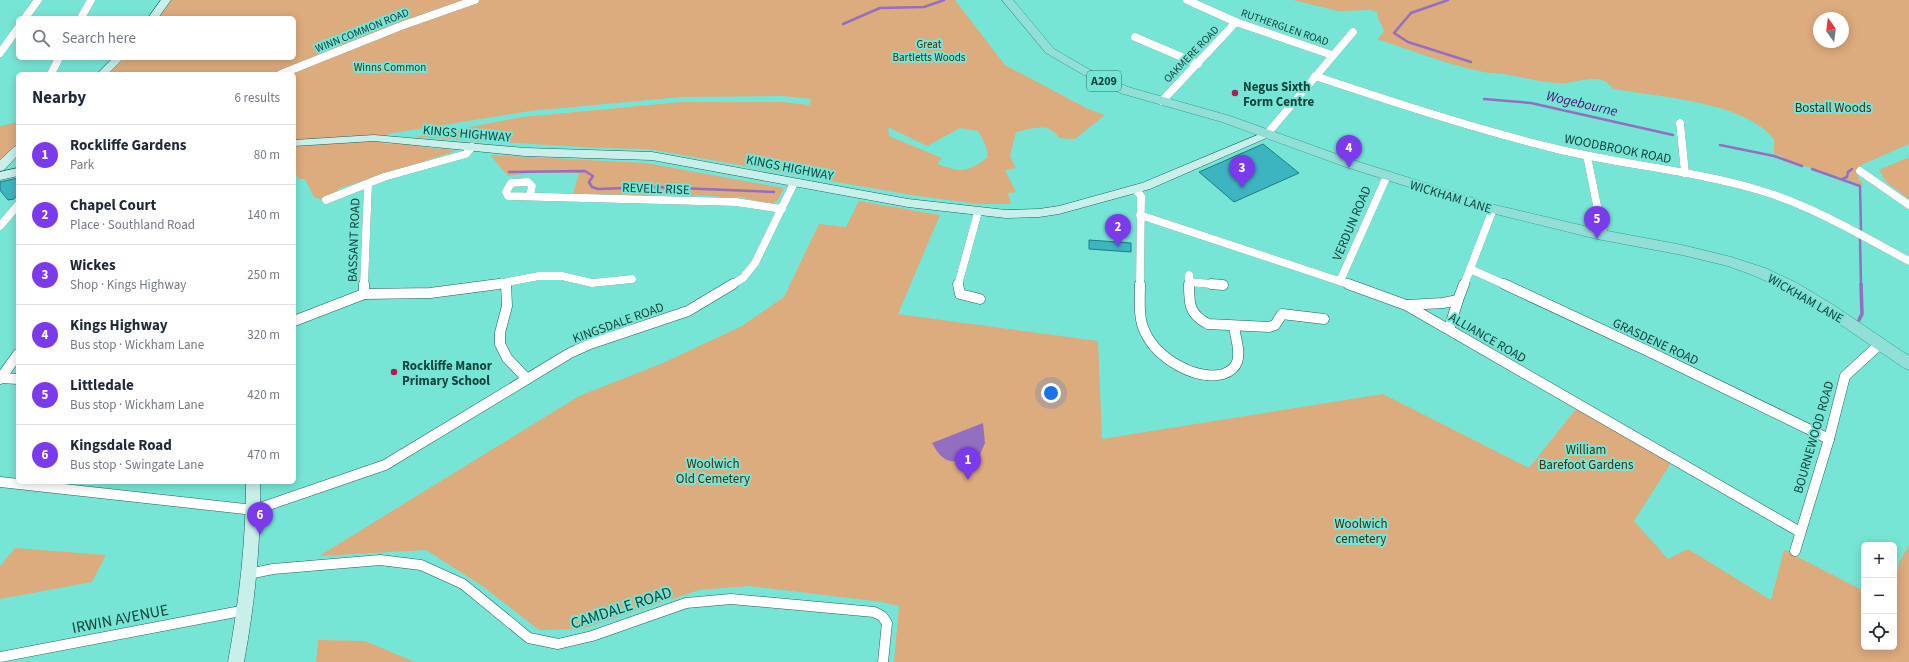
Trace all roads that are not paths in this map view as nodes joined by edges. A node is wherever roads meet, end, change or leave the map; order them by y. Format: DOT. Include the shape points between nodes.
graph roads {
  1 [pos="38,0"];
  2 [pos="91,0"];
  3 [pos="166,0"];
  4 [pos="475,0"];
  5 [pos="1007,0"];
  6 [pos="1187,0"];
  7 [pos="26,16"];
  8 [pos="82,16"];
  9 [pos="154,16"];
  10 [pos="1236,22"];
  11 [pos="16,31"];
  12 [pos="1353,32"];
  13 [pos="1135,37"];
  14 [pos="0,53"];
  15 [pos="1332,55"];
  16 [pos="58,60"];
  17 [pos="117,60"];
  18 [pos="1198,64"];
  19 [pos="52,72"];
  20 [pos="104,72"];
  21 [pos="286,72"];
  22 [pos="1315,76"];
  23 [pos="1162,101"];
  24 [pos="1680,123"];
  25 [pos="1267,134"];
  26 [pos="296,143"];
  27 [pos="472,147"];
  28 [pos="16,151"];
  29 [pos="1587,156"];
  30 [pos="0,167"];
  31 [pos="1860,171"];
  32 [pos="16,172"];
  33 [pos="1685,173"];
  34 [pos="0,176"];
  35 [pos="1386,176"];
  36 [pos="794,183"];
  37 [pos="368,184"];
  38 [pos="1136,190"];
  39 [pos="530,196"];
  40 [pos="326,200"];
  41 [pos="1909,205"];
  42 [pos="16,207"];
  43 [pos="782,209"];
  44 [pos="1493,209"];
  45 [pos="978,212"];
  46 [pos="1140,215"];
  47 [pos="0,226"];
  48 [pos="1603,235"];
  49 [pos="1909,261"];
  50 [pos="1470,269"];
  51 [pos="632,279"];
  52 [pos="1340,281"];
  53 [pos="506,283"];
  54 [pos="1224,285"];
  55 [pos="364,294"];
  56 [pos="980,299"];
  57 [pos="1458,300"];
  58 [pos="1406,305"];
  59 [pos="1324,319"];
  60 [pos="296,320"];
  61 [pos="1234,326"];
  62 [pos="1449,329"];
  63 [pos="1880,344"];
  64 [pos="16,357"];
  65 [pos="1909,364"];
  66 [pos="0,378"];
  67 [pos="16,379"];
  68 [pos="527,379"];
  69 [pos="1829,439"];
  70 [pos="0,482"];
  71 [pos="16,484"];
  72 [pos="18,484"];
  73 [pos="253,484"];
  74 [pos="254,510"];
  75 [pos="1800,532"];
  76 [pos="1794,551"];
  77 [pos="249,574"];
  78 [pos="246,610"];
  79 [pos="0,657"];
  80 [pos="236,662"];
  81 [pos="883,662"];
  1 -- 7 [label="street"];
  2 -- 8 [label="street"];
  3 -- 9 [label="street"];
  4 -- 21 [label="street, WINN COMMON ROAD"];
  5 -- 23 [label="main road, WICKHAM LANE / A209" via="1058,57 1124,90"];
  6 -- 10 [label="street, RUTHERGLEN ROAD"];
  10 -- 15 [label="street, RUTHERGLEN ROAD"];
  10 -- 18 [label="street, OAKMERE ROAD"];
  11 -- 14 [label="street"];
  12 -- 15 [label="street"];
  13 -- 18 [label="street"];
  15 -- 22 [label="street"];
  16 -- 19 [label="street"];
  17 -- 20 [label="street"];
  18 -- 23 [label="street, OAKMERE ROAD"];
  22 -- 25 [label="street"];
  22 -- 29 [label="street, WOODBROOK ROAD" via="1458,123"];
  23 -- 25 [label="main road, WICKHAM LANE / A209" via="1226,119"];
  24 -- 33 [label="street"];
  25 -- 35 [label="main road, WICKHAM LANE / A209"];
  25 -- 38 [label="street, KINGS HIGHWAY"];
  26 -- 27 [label="street, KINGS HIGHWAY" via="374,138"];
  27 -- 36 [label="street, KINGS HIGHWAY" via="562,154 652,156"];
  27 -- 37 [label="street" via="466,154 384,177"];
  28 -- 30 [label="street"];
  29 -- 33 [label="street, WOODBROOK ROAD"];
  29 -- 48 [label="street"];
  31 -- 41 [label="street"];
  32 -- 34 [label="street"];
  33 -- 49 [label="street, WOODBROOK ROAD" via="1741,185 1777,197 1818,214"];
  35 -- 44 [label="main road, WICKHAM LANE / A209"];
  35 -- 52 [label="street, VERDUN ROAD"];
  36 -- 43 [label="street, KINGSDALE ROAD"];
  36 -- 45 [label="street, KINGS HIGHWAY" via="908,203"];
  37 -- 40 [label="street"];
  37 -- 55 [label="street, BASSANT ROAD"];
  38 -- 45 [label="street, KINGS HIGHWAY" via="1039,213"];
  38 -- 46 [label="street" via="1141,196"];
  39 -- 43 [label="street, REVELL RISE" via="736,202"];
  42 -- 47 [label="street"];
  43 -- 68 [label="street, KINGSDALE ROAD" via="751,269 732,286 688,311 590,344"];
  44 -- 48 [label="main road, WICKHAM LANE / A209"];
  44 -- 50 [label="street"];
  45 -- 56 [label="street" via="958,283 960,294"];
  46 -- 52 [label="street, ALLIANCE ROAD"];
  46 -- 61 [label="street" via="1140,306 1142,325 1152,343 1176,364 1196,374 1220,376 1232,370 1237,362"];
  48 -- 63 [label="main road, WICKHAM LANE / A209" via="1682,250 1760,272 1809,297"];
  50 -- 57 [label="street"];
  50 -- 69 [label="street, GRASDENE ROAD" via="1532,296"];
  51 -- 53 [label="street" via="592,283 562,276 538,276"];
  52 -- 58 [label="street, ALLIANCE ROAD"];
  53 -- 55 [label="street" via="430,293"];
  53 -- 68 [label="street" via="507,306 500,344 508,358"];
  54 -- 61 [label="street" via="1189,279 1190,310 1200,321 1208,324"];
  55 -- 60 [label="street, BASSANT ROAD"];
  57 -- 58 [label="street"];
  57 -- 62 [label="street"];
  58 -- 62 [label="street, ALLIANCE ROAD"];
  59 -- 61 [label="street" via="1282,314 1275,325 1269,327"];
  62 -- 75 [label="street, ALLIANCE ROAD"];
  63 -- 65 [label="main road, WICKHAM LANE / A209"];
  63 -- 69 [label="street, BOURNEWOOD ROAD" via="1845,376"];
  64 -- 66 [label="street"];
  66 -- 67 [label="street"];
  68 -- 74 [label="street, KINGSDALE ROAD" via="385,465"];
  69 -- 75 [label="street, BOURNEWOOD ROAD"];
  70 -- 71 [label="street"];
  72 -- 74 [label="street"];
  73 -- 74 [label="street"];
  74 -- 77 [label="street"];
  75 -- 76 [label="street, BOURNEWOOD ROAD"];
  77 -- 78 [label="street"];
  77 -- 81 [label="street, CAMDALE ROAD" via="273,569 380,560 421,565 463,584 529,638 558,644 592,636 686,603 731,599 874,612 882,616 887,623"];
  78 -- 79 [label="street, IRWIN AVENUE"];
  78 -- 80 [label="street"];
}
